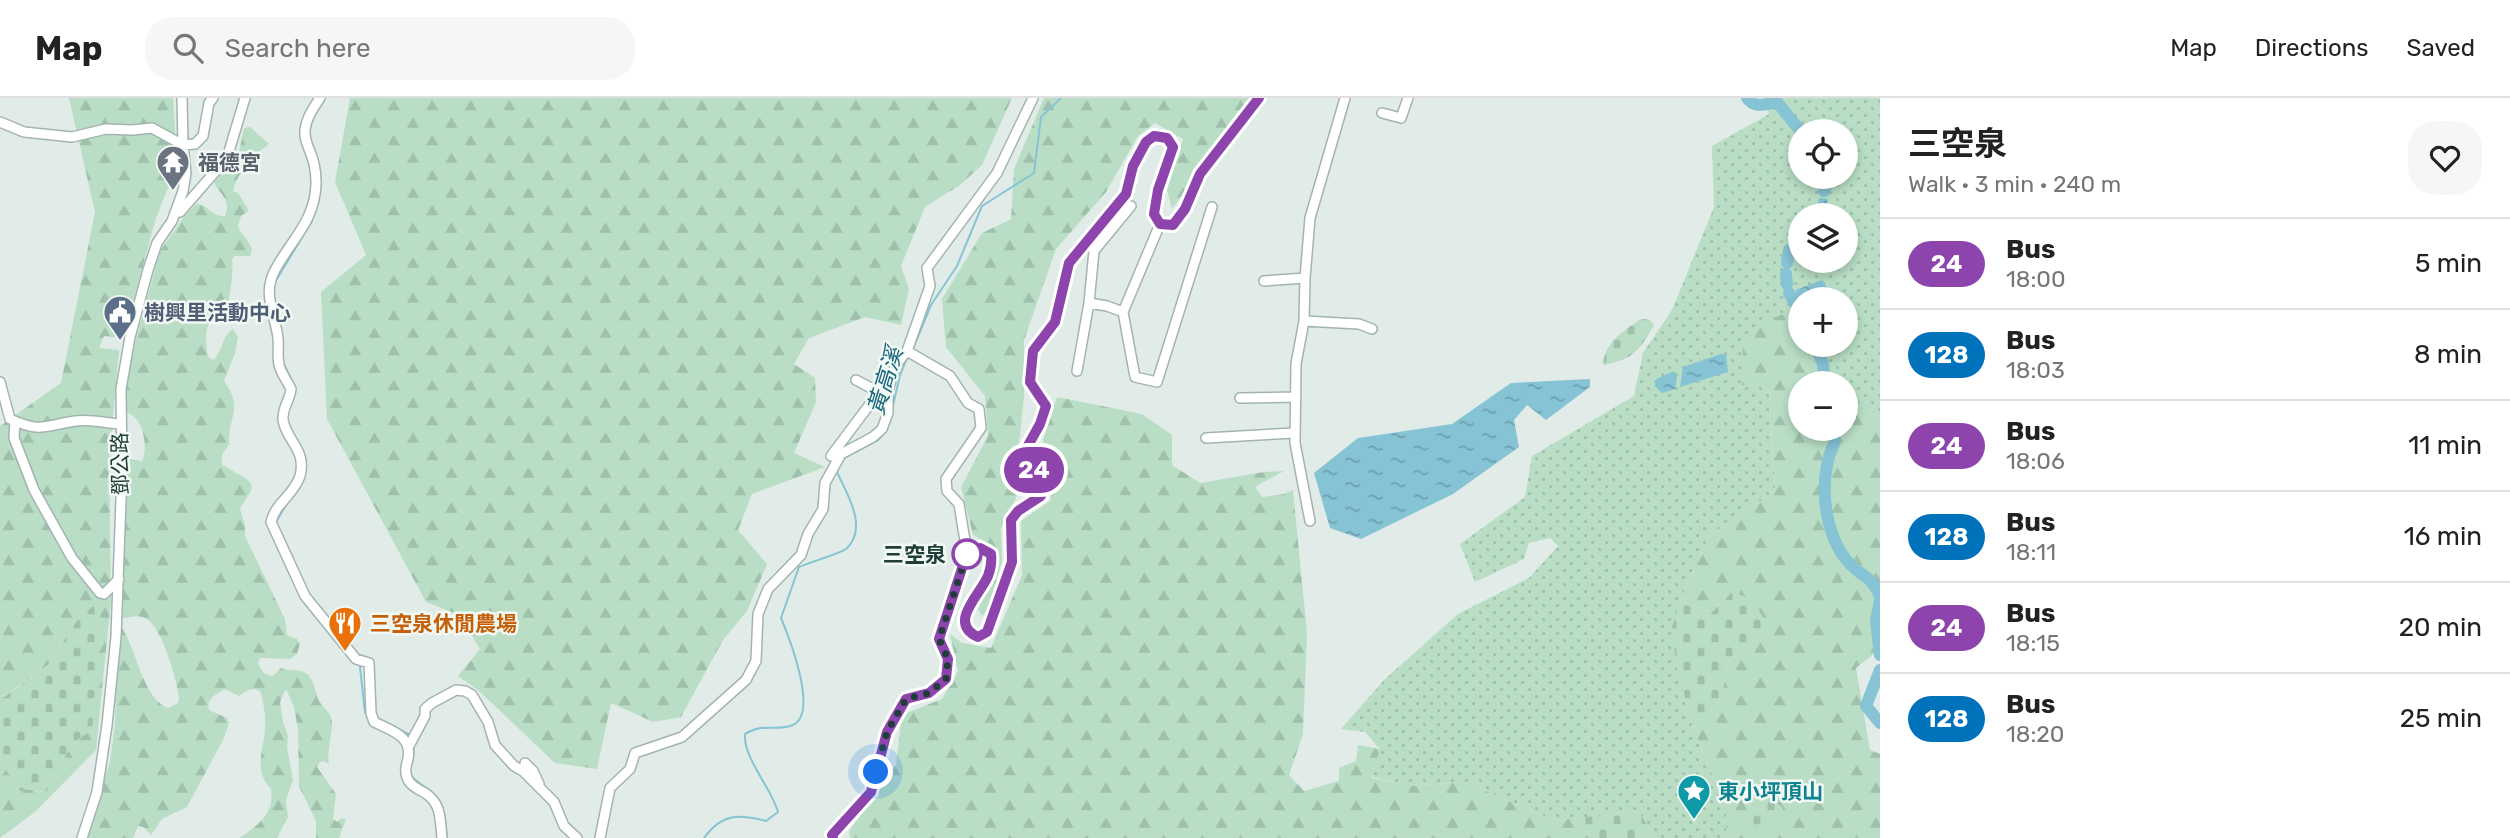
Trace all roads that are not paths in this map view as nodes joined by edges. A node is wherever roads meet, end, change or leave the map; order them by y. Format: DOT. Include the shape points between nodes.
graph roads {
  1 [pos="182,98"];
  2 [pos="213,98"];
  3 [pos="245,98"];
  4 [pos="320,98"];
  5 [pos="1033,98"];
  6 [pos="1259,98"];
  7 [pos="1345,98"];
  8 [pos="1408,98"];
  9 [pos="1382,113"];
  10 [pos="0,122"];
  11 [pos="183,145"];
  12 [pos="1131,206"];
  13 [pos="1212,207"];
  14 [pos="172,221"];
  15 [pos="1160,224"];
  16 [pos="1305,278"];
  17 [pos="1264,281"];
  18 [pos="1088,303"];
  19 [pos="1123,312"];
  20 [pos="1304,321"];
  21 [pos="1372,329"];
  22 [pos="907,351"];
  23 [pos="1077,371"];
  24 [pos="856,380"];
  25 [pos="0,382"];
  26 [pos="888,391"];
  27 [pos="1296,397"];
  28 [pos="1240,398"];
  29 [pos="8,419"];
  30 [pos="120,424"];
  31 [pos="1294,433"];
  32 [pos="1206,438"];
  33 [pos="831,456"];
  34 [pos="1311,521"];
  35 [pos="967,553"];
  36 [pos="119,579"];
  37 [pos="409,747"];
  38 [pos="524,763"];
  39 [pos="542,791"];
  40 [pos="82,838"];
  41 [pos="442,838"];
  42 [pos="577,838"];
  43 [pos="600,838"];
  44 [pos="834,838"];
  1 -- 11 [label="street, 鄧公路"];
  2 -- 11 [label="street" via="203,136 195,144"];
  3 -- 14 [label="street" via="227,158"];
  4 -- 37 [label="street" via="304,127 316,183 311,211 270,283 280,368 291,389 283,419 301,465 297,485 277,507 271,522 305,596 356,659 369,663 374,723 404,737"];
  5 -- 22 [label="street" via="997,173 927,268 930,286"];
  6 -- 15 [label="street" via="1200,174 1173,225"];
  7 -- 16 [label="street" via="1310,218"];
  8 -- 9 [label="street" via="1401,118"];
  10 -- 11 [label="street" via="24,132 72,137 106,129 152,128"];
  11 -- 14 [label="street, 鄧公路" via="186,173"];
  12 -- 18 [label="street" via="1094,251"];
  13 -- 19 [label="street" via="1157,382 1136,377"];
  14 -- 30 [label="street, 鄧公路" via="157,243 130,337"];
  15 -- 19 [label="street"];
  15 -- 35 [label="street" via="1154,214 1158,190 1173,147 1167,138 1154,136 1133,166 1126,194 1069,263 1055,322 1033,351 1030,382 1046,406 1025,451 1041,496 1011,520 1012,562 987,632 978,637 969,633 966,613 988,577 991,554 980,548"];
  16 -- 17 [label="street"];
  16 -- 20 [label="street"];
  18 -- 19 [label="street"];
  18 -- 23 [label="street"];
  20 -- 21 [label="street"];
  20 -- 27 [label="street"];
  22 -- 26 [label="street" via="895,366"];
  22 -- 35 [label="street" via="950,376 968,403 979,409 982,428 946,480 947,491 960,504"];
  24 -- 26 [label="street"];
  25 -- 29 [label="street"];
  26 -- 33 [label="street" via="870,404"];
  26 -- 43 [label="street" via="882,429 841,454 825,483 823,509 801,555 768,589 758,614 756,661 746,680 682,737 635,753 630,769 610,788"];
  27 -- 28 [label="street"];
  27 -- 31 [label="street"];
  29 -- 30 [label="street" via="44,429 77,421"];
  29 -- 36 [label="street" via="34,490 72,558 100,593"];
  30 -- 36 [label="street, 鄧公路"];
  31 -- 32 [label="street"];
  31 -- 34 [label="street"];
  35 -- 44 [label="street" via="939,639 948,659 946,679 929,693 906,699 887,732 871,792"];
  36 -- 40 [label="street, 鄧公路" via="107,725 97,792"];
  37 -- 39 [label="street" via="425,709 456,690 465,691 488,722 495,745"];
  37 -- 41 [label="street" via="407,778 432,798 440,811"];
  38 -- 39 [label="street"];
  39 -- 42 [label="street"];
}
